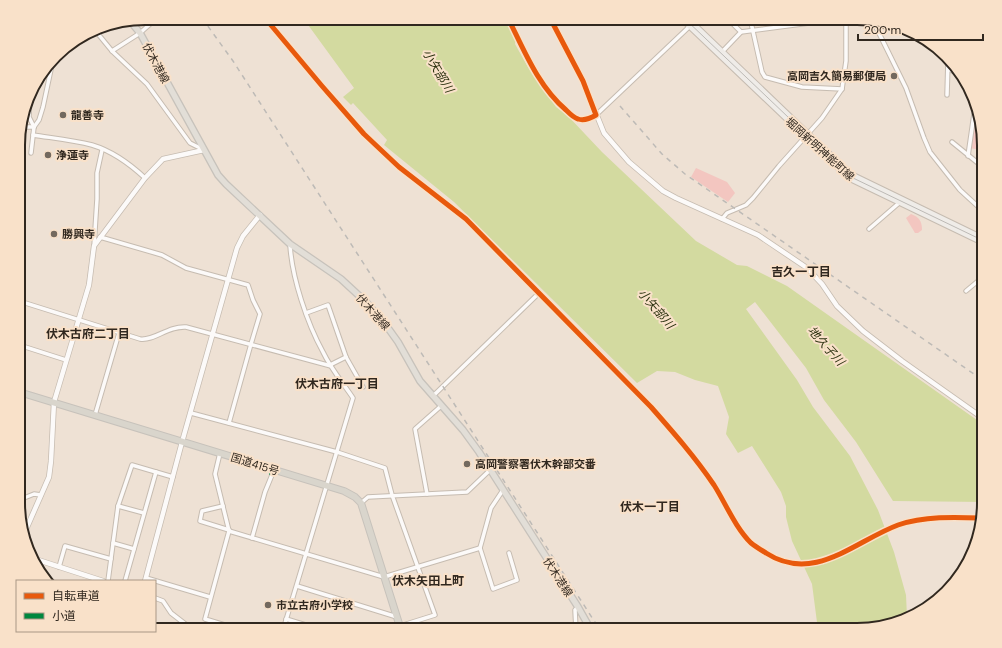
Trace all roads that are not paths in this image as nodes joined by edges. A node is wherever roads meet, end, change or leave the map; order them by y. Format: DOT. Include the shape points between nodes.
graph roads {
  1 [pos="149,25"];
  2 [pos="271,25"];
  3 [pos="511,25"];
  4 [pos="554,25"];
  5 [pos="687,25"];
  6 [pos="695,25"];
  7 [pos="734,25"];
  8 [pos="752,25"];
  9 [pos="789,25"];
  10 [pos="846,25"];
  11 [pos="134,26"];
  12 [pos="876,26"];
  13 [pos="753,31"];
  14 [pos="741,32"];
  15 [pos="140,33"];
  16 [pos="98,34"];
  17 [pos="112,51"];
  18 [pos="721,53"];
  19 [pos="948,69"];
  20 [pos="51,71"];
  21 [pos="842,89"];
  22 [pos="947,95"];
  23 [pos="29,113"];
  24 [pos="596,115"];
  25 [pos="974,117"];
  26 [pos="26,127"];
  27 [pos="34,127"];
  28 [pos="33,135"];
  29 [pos="807,136"];
  30 [pos="952,142"];
  31 [pos="102,150"];
  32 [pos="204,150"];
  33 [pos="31,153"];
  34 [pos="968,156"];
  35 [pos="977,163"];
  36 [pos="145,178"];
  37 [pos="899,203"];
  38 [pos="977,206"];
  39 [pos="260,215"];
  40 [pos="722,220"];
  41 [pos="869,229"];
  42 [pos="977,236"];
  43 [pos="100,237"];
  44 [pos="977,240"];
  45 [pos="290,244"];
  46 [pos="94,246"];
  47 [pos="229,279"];
  48 [pos="977,282"];
  49 [pos="966,291"];
  50 [pos="538,294"];
  51 [pos="25,303"];
  52 [pos="306,313"];
  53 [pos="79,320"];
  54 [pos="119,333"];
  55 [pos="214,333"];
  56 [pos="251,344"];
  57 [pos="25,347"];
  58 [pos="346,357"];
  59 [pos="66,360"];
  60 [pos="331,366"];
  61 [pos="363,387"];
  62 [pos="25,394"];
  63 [pos="433,396"];
  64 [pos="54,402"];
  65 [pos="441,406"];
  66 [pos="191,413"];
  67 [pos="977,414"];
  68 [pos="94,415"];
  69 [pos="230,424"];
  70 [pos="182,442"];
  71 [pos="337,452"];
  72 [pos="220,453"];
  73 [pos="274,470"];
  74 [pos="490,470"];
  75 [pos="156,472"];
  76 [pos="173,477"];
  77 [pos="327,486"];
  78 [pos="503,490"];
  79 [pos="427,494"];
  80 [pos="42,495"];
  81 [pos="392,495"];
  82 [pos="25,498"];
  83 [pos="360,503"];
  84 [pos="118,506"];
  85 [pos="223,506"];
  86 [pos="144,513"];
  87 [pos="976,518"];
  88 [pos="27,526"];
  89 [pos="229,530"];
  90 [pos="252,538"];
  91 [pos="113,543"];
  92 [pos="480,548"];
  93 [pos="134,549"];
  94 [pos="510,553"];
  95 [pos="306,554"];
  96 [pos="111,559"];
  97 [pos="40,561"];
  98 [pos="59,567"];
  99 [pos="417,568"];
  100 [pos="384,577"];
  101 [pos="146,579"];
  102 [pos="100,580"];
  103 [pos="108,580"];
  104 [pos="125,580"];
  105 [pos="156,582"];
  106 [pos="297,586"];
  107 [pos="210,597"];
  108 [pos="156,598"];
  109 [pos="578,607"];
  110 [pos="397,617"];
  111 [pos="286,619"];
  112 [pos="184,623"];
  113 [pos="218,623"];
  114 [pos="285,623"];
  115 [pos="299,623"];
  116 [pos="399,623"];
  117 [pos="413,623"];
  118 [pos="576,623"];
  119 [pos="587,623"];
  1 -- 15 [label="street"];
  2 -- 50 [label="street" via="364,134 398,167 466,219"];
  3 -- 24 [label="street" via="530,64 556,102 578,119"];
  4 -- 24 [label="street" via="583,81"];
  5 -- 24 [label="street"];
  6 -- 18 [label="main road, 堀岡新明神能町線"];
  7 -- 14 [label="street"];
  8 -- 13 [label="street"];
  9 -- 13 [label="street"];
  10 -- 21 [label="street" via="846,61"];
  11 -- 15 [label="main road, 伏木港線"];
  12 -- 38 [label="street" via="906,88 930,152 960,190"];
  13 -- 14 [label="street"];
  13 -- 21 [label="street" via="765,77 802,87"];
  14 -- 18 [label="street"];
  15 -- 17 [label="street"];
  15 -- 32 [label="main road, 伏木港線"];
  16 -- 17 [label="street"];
  17 -- 32 [label="street" via="147,84 190,143"];
  18 -- 29 [label="main road, 堀岡新明神能町線"];
  19 -- 22 [label="street"];
  20 -- 27 [label="street" via="43,107"];
  21 -- 29 [label="street"];
  23 -- 27 [label="street"];
  24 -- 40 [label="street" via="604,132 629,162 649,180 676,198"];
  25 -- 34 [label="street"];
  26 -- 27 [label="street"];
  27 -- 28 [label="street"];
  28 -- 31 [label="street" via="91,145"];
  28 -- 33 [label="street"];
  29 -- 37 [label="main road, 堀岡新明神能町線" via="849,178"];
  29 -- 40 [label="street" via="746,205 726,213"];
  29 -- 42 [label="main road, 堀岡新明神能町線" via="857,178"];
  30 -- 34 [label="street"];
  31 -- 36 [label="street" via="132,166"];
  31 -- 46 [label="street" via="97,173"];
  32 -- 36 [label="street" via="163,159"];
  32 -- 39 [label="main road, 伏木港線" via="218,175"];
  34 -- 35 [label="street"];
  36 -- 43 [label="street"];
  37 -- 41 [label="street"];
  37 -- 44 [label="main road, 堀岡新明神能町線"];
  39 -- 45 [label="main road, 伏木港線"];
  39 -- 47 [label="street" via="237,248"];
  40 -- 67 [label="street" via="758,235 806,268 822,284 837,306 863,331 902,362"];
  43 -- 46 [label="street"];
  43 -- 47 [label="street" via="162,254 186,268"];
  45 -- 52 [label="street" via="291,261"];
  45 -- 63 [label="main road, 伏木港線" via="341,279 367,303 398,342 420,381"];
  46 -- 53 [label="street" via="89,285"];
  47 -- 55 [label="street"];
  47 -- 56 [label="street" via="248,285 260,314"];
  48 -- 49 [label="street"];
  50 -- 63 [label="street"];
  50 -- 87 [label="street" via="672,430 720,494 740,531 753,544 774,558 788,563 821,562 897,525 917,519"];
  51 -- 53 [label="street"];
  52 -- 58 [label="street" via="328,305"];
  52 -- 60 [label="street" via="322,352"];
  53 -- 54 [label="street"];
  53 -- 59 [label="street"];
  54 -- 55 [label="street" via="147,340 179,326"];
  54 -- 68 [label="street"];
  55 -- 56 [label="street"];
  55 -- 66 [label="street"];
  56 -- 60 [label="street"];
  56 -- 69 [label="street"];
  57 -- 59 [label="street"];
  58 -- 60 [label="street"];
  58 -- 61 [label="street"];
  59 -- 64 [label="street"];
  60 -- 71 [label="street" via="354,398"];
  62 -- 64 [label="highway, 国道415号"];
  63 -- 65 [label="main road, 伏木港線"];
  64 -- 68 [label="highway, 国道415号"];
  64 -- 80 [label="street" via="49,477"];
  65 -- 74 [label="main road, 伏木港線" via="466,434"];
  65 -- 79 [label="street" via="415,430"];
  66 -- 69 [label="street"];
  66 -- 70 [label="street"];
  68 -- 70 [label="highway, 国道415号"];
  69 -- 71 [label="street"];
  70 -- 72 [label="highway, 国道415号"];
  70 -- 76 [label="street"];
  71 -- 77 [label="street"];
  71 -- 81 [label="street" via="385,468"];
  72 -- 73 [label="highway, 国道415号"];
  72 -- 85 [label="street" via="215,474"];
  73 -- 77 [label="highway, 国道415号"];
  73 -- 90 [label="street"];
  74 -- 78 [label="main road, 伏木港線"];
  74 -- 79 [label="street" via="467,492"];
  75 -- 76 [label="street"];
  75 -- 84 [label="street" via="132,465"];
  75 -- 86 [label="street"];
  76 -- 101 [label="street"];
  77 -- 83 [label="highway, 国道415号" via="344,491"];
  77 -- 95 [label="street"];
  78 -- 92 [label="street" via="491,508"];
  78 -- 109 [label="main road, 伏木港線"];
  79 -- 81 [label="street"];
  80 -- 82 [label="street" via="34,494"];
  80 -- 88 [label="street"];
  81 -- 83 [label="street" via="368,497"];
  81 -- 99 [label="street"];
  83 -- 100 [label="highway"];
  84 -- 86 [label="street"];
  84 -- 91 [label="street"];
  85 -- 89 [label="street"];
  85 -- 89 [label="street" via="202,512 200,521"];
  86 -- 93 [label="street"];
  89 -- 90 [label="street"];
  89 -- 107 [label="street"];
  90 -- 95 [label="street"];
  91 -- 93 [label="street"];
  91 -- 96 [label="street"];
  92 -- 94 [label="street" via="493,588 517,580"];
  92 -- 99 [label="street"];
  93 -- 104 [label="street"];
  95 -- 100 [label="street"];
  95 -- 106 [label="street"];
  96 -- 98 [label="street" via="65,546"];
  96 -- 103 [label="street"];
  97 -- 98 [label="street"];
  98 -- 102 [label="street"];
  99 -- 100 [label="street"];
  99 -- 117 [label="street" via="434,615"];
  100 -- 110 [label="highway"];
  105 -- 107 [label="street"];
  106 -- 110 [label="street"];
  106 -- 111 [label="street"];
  107 -- 113 [label="street" via="205,619"];
  108 -- 112 [label="street" via="163,601"];
  109 -- 118 [label="street" via="575,610"];
  109 -- 119 [label="main road, 伏木港線"];
  110 -- 116 [label="highway"];
  111 -- 114 [label="street"];
  111 -- 115 [label="street"];
}
